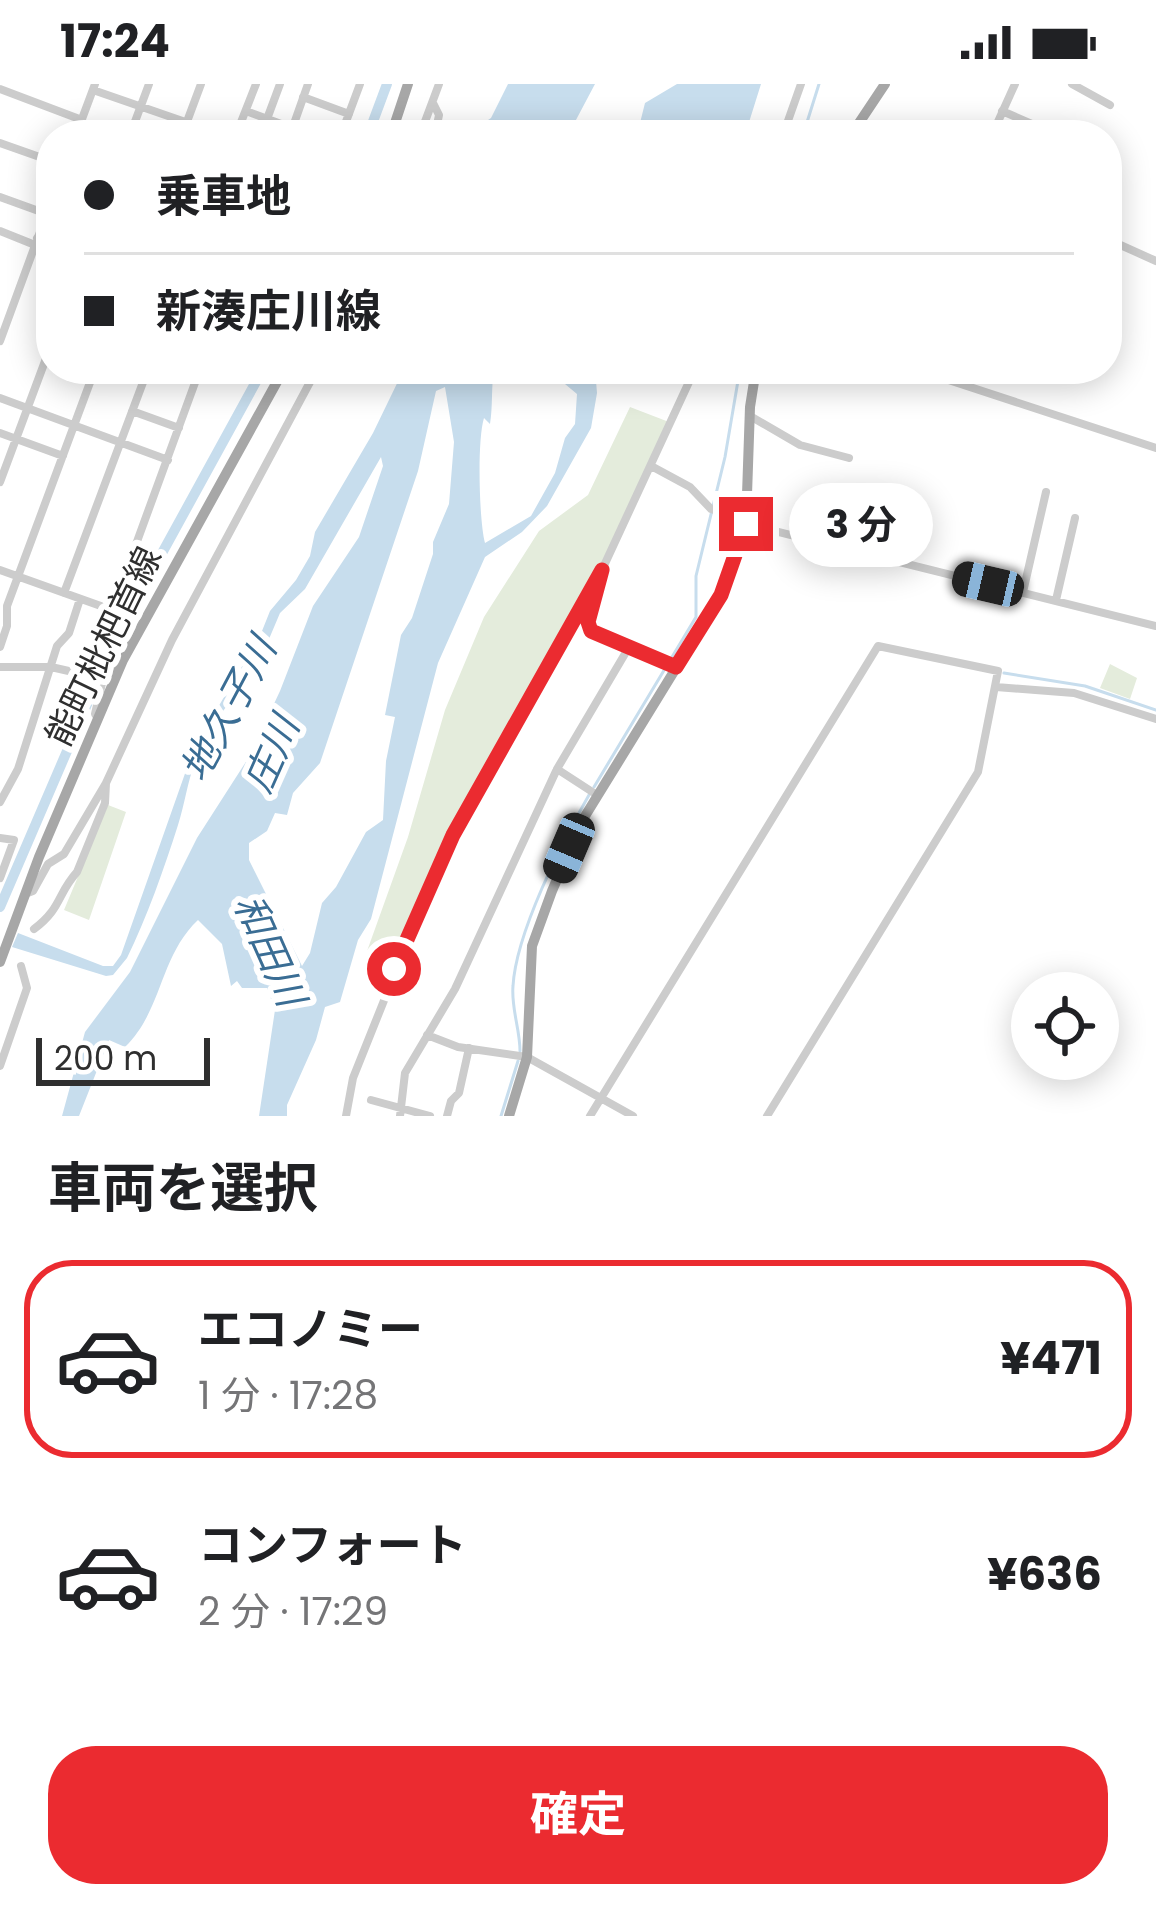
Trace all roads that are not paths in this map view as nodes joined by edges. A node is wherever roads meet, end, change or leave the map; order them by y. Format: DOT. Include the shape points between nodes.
graph roads {
  1 [pos="148,84"];
  2 [pos="201,84"];
  3 [pos="256,84"];
  4 [pos="280,84"];
  5 [pos="308,84"];
  6 [pos="360,84"];
  7 [pos="408,84"];
  8 [pos="439,84"];
  9 [pos="801,84"];
  10 [pos="885,84"];
  11 [pos="1015,84"];
  12 [pos="1072,84"];
  13 [pos="94,87"];
  14 [pos="1,93"];
  15 [pos="303,97"];
  16 [pos="433,104"];
  17 [pos="1110,105"];
  18 [pos="140,106"];
  19 [pos="246,111"];
  20 [pos="1002,111"];
  21 [pos="350,114"];
  22 [pos="267,118"];
  23 [pos="82,120"];
  24 [pos="135,120"];
  25 [pos="181,120"];
  26 [pos="188,120"];
  27 [pos="242,120"];
  28 [pos="270,120"];
  29 [pos="295,120"];
  30 [pos="347,120"];
  31 [pos="396,120"];
  32 [pos="426,120"];
  33 [pos="438,120"];
  34 [pos="788,120"];
  35 [pos="860,120"];
  36 [pos="998,120"];
  37 [pos="1023,120"];
  38 [pos="0,144"];
  39 [pos="36,156"];
  40 [pos="0,196"];
  41 [pos="36,210"];
  42 [pos="0,231"];
  43 [pos="36,242"];
  44 [pos="1122,246"];
  45 [pos="1156,261"];
  46 [pos="0,340"];
  47 [pos="37,384"];
  48 [pos="89,384"];
  49 [pos="142,384"];
  50 [pos="195,384"];
  51 [pos="276,384"];
  52 [pos="309,384"];
  53 [pos="689,384"];
  54 [pos="754,384"];
  55 [pos="967,384"];
  56 [pos="0,398"];
  57 [pos="28,408"];
  58 [pos="132,411"];
  59 [pos="750,416"];
  60 [pos="74,425"];
  61 [pos="179,428"];
  62 [pos="0,433"];
  63 [pos="16,439"];
  64 [pos="121,442"];
  65 [pos="1156,448"];
  66 [pos="63,456"];
  67 [pos="849,458"];
  68 [pos="168,460"];
  69 [pos="3,465"];
  70 [pos="653,467"];
  71 [pos="0,482"];
  72 [pos="1046,492"];
  73 [pos="1075,518"];
  74 [pos="746,524"];
  75 [pos="0,570"];
  76 [pos="602,570"];
  77 [pos="17,576"];
  78 [pos="1022,592"];
  79 [pos="64,593"];
  80 [pos="80,599"];
  81 [pos="1056,600"];
  82 [pos="1156,626"];
  83 [pos="0,647"];
  84 [pos="629,647"];
  85 [pos="123,660"];
  86 [pos="0,667"];
  87 [pos="51,667"];
  88 [pos="676,667"];
  89 [pos="103,680"];
  90 [pos="996,686"];
  91 [pos="97,718"];
  92 [pos="1156,719"];
  93 [pos="557,769"];
  94 [pos="106,783"];
  95 [pos="597,795"];
  96 [pos="0,802"];
  97 [pos="0,838"];
  98 [pos="1,874"];
  99 [pos="24,894"];
  100 [pos="34,929"];
  101 [pos="0,961"];
  102 [pos="21,966"];
  103 [pos="427,1035"];
  104 [pos="469,1048"];
  105 [pos="527,1057"];
  106 [pos="0,1066"];
  107 [pos="602,1097"];
  108 [pos="371,1100"];
  109 [pos="401,1111"];
  110 [pos="346,1116"];
  111 [pos="430,1116"];
  112 [pos="447,1116"];
  113 [pos="509,1116"];
  114 [pos="590,1116"];
  115 [pos="633,1116"];
  116 [pos="767,1116"];
  1 -- 18 [label="street"];
  2 -- 26 [label="street"];
  3 -- 19 [label="street"];
  4 -- 22 [label="street"];
  5 -- 15 [label="street"];
  6 -- 21 [label="street"];
  7 -- 31 [label="main road"];
  8 -- 16 [label="street"];
  9 -- 34 [label="street"];
  10 -- 35 [label="main road"];
  11 -- 20 [label="street"];
  12 -- 17 [label="street"];
  13 -- 18 [label="street"];
  13 -- 23 [label="street"];
  14 -- 23 [label="street"];
  15 -- 21 [label="street"];
  15 -- 29 [label="street"];
  16 -- 32 [label="street"];
  16 -- 33 [label="street"];
  18 -- 24 [label="street"];
  18 -- 25 [label="street"];
  19 -- 22 [label="street"];
  19 -- 27 [label="street"];
  20 -- 36 [label="street"];
  20 -- 37 [label="street"];
  21 -- 30 [label="street"];
  22 -- 28 [label="street"];
  38 -- 39 [label="street"];
  40 -- 41 [label="street"];
  42 -- 43 [label="street"];
  43 -- 46 [label="street"];
  44 -- 45 [label="street"];
  47 -- 57 [label="street"];
  48 -- 60 [label="street"];
  49 -- 58 [label="street"];
  50 -- 61 [label="street"];
  51 -- 85 [label="main road, 能町枇杷首線"];
  52 -- 94 [label="street" via="172,640"];
  53 -- 70 [label="street"];
  54 -- 59 [label="main road"];
  55 -- 65 [label="street"];
  56 -- 57 [label="street"];
  57 -- 60 [label="street"];
  57 -- 63 [label="street"];
  58 -- 61 [label="street"];
  58 -- 64 [label="street"];
  59 -- 67 [label="street" via="800,445"];
  59 -- 74 [label="main road"];
  60 -- 64 [label="street"];
  60 -- 66 [label="street"];
  61 -- 68 [label="street"];
  62 -- 63 [label="street"];
  63 -- 66 [label="street"];
  63 -- 69 [label="street"];
  64 -- 68 [label="street"];
  64 -- 79 [label="street"];
  66 -- 77 [label="street"];
  68 -- 80 [label="street" via="112,610"];
  69 -- 71 [label="street"];
  70 -- 74 [label="street"];
  70 -- 76 [label="street"];
  72 -- 78 [label="street"];
  73 -- 81 [label="street"];
  74 -- 78 [label="street"];
  74 -- 88 [label="main road" via="721,595"];
  75 -- 77 [label="street"];
  76 -- 84 [label="street" via="591,631"];
  76 -- 110 [label="street" via="439,863 353,1078"];
  77 -- 79 [label="street"];
  77 -- 83 [label="street"];
  78 -- 81 [label="street"];
  79 -- 80 [label="street"];
  80 -- 87 [label="street"];
  81 -- 82 [label="street"];
  84 -- 88 [label="street"];
  84 -- 93 [label="street"];
  85 -- 89 [label="street"];
  85 -- 91 [label="main road, 能町枇杷首線"];
  86 -- 87 [label="street"];
  87 -- 89 [label="street"];
  87 -- 96 [label="street"];
  88 -- 95 [label="main road"];
  89 -- 91 [label="street"];
  90 -- 92 [label="street" via="1074,693"];
  90 -- 107 [label="street" via="998,671 878,646"];
  90 -- 116 [label="street" via="978,772"];
  91 -- 99 [label="main road, 能町枇杷首線"];
  93 -- 95 [label="street"];
  93 -- 103 [label="street"];
  94 -- 99 [label="street" via="64,854"];
  94 -- 100 [label="street" via="77,872 56,913"];
  95 -- 105 [label="main road" via="536,932"];
  97 -- 98 [label="street" via="14,840"];
  99 -- 101 [label="main road, 能町枇杷首線"];
  102 -- 106 [label="street" via="27,988"];
  103 -- 104 [label="street"];
  103 -- 109 [label="street" via="404,1073"];
  104 -- 105 [label="street"];
  104 -- 112 [label="street"];
  105 -- 107 [label="street"];
  105 -- 113 [label="main road"];
  107 -- 114 [label="street"];
  107 -- 115 [label="street"];
  108 -- 109 [label="street"];
  109 -- 111 [label="street"];
}
